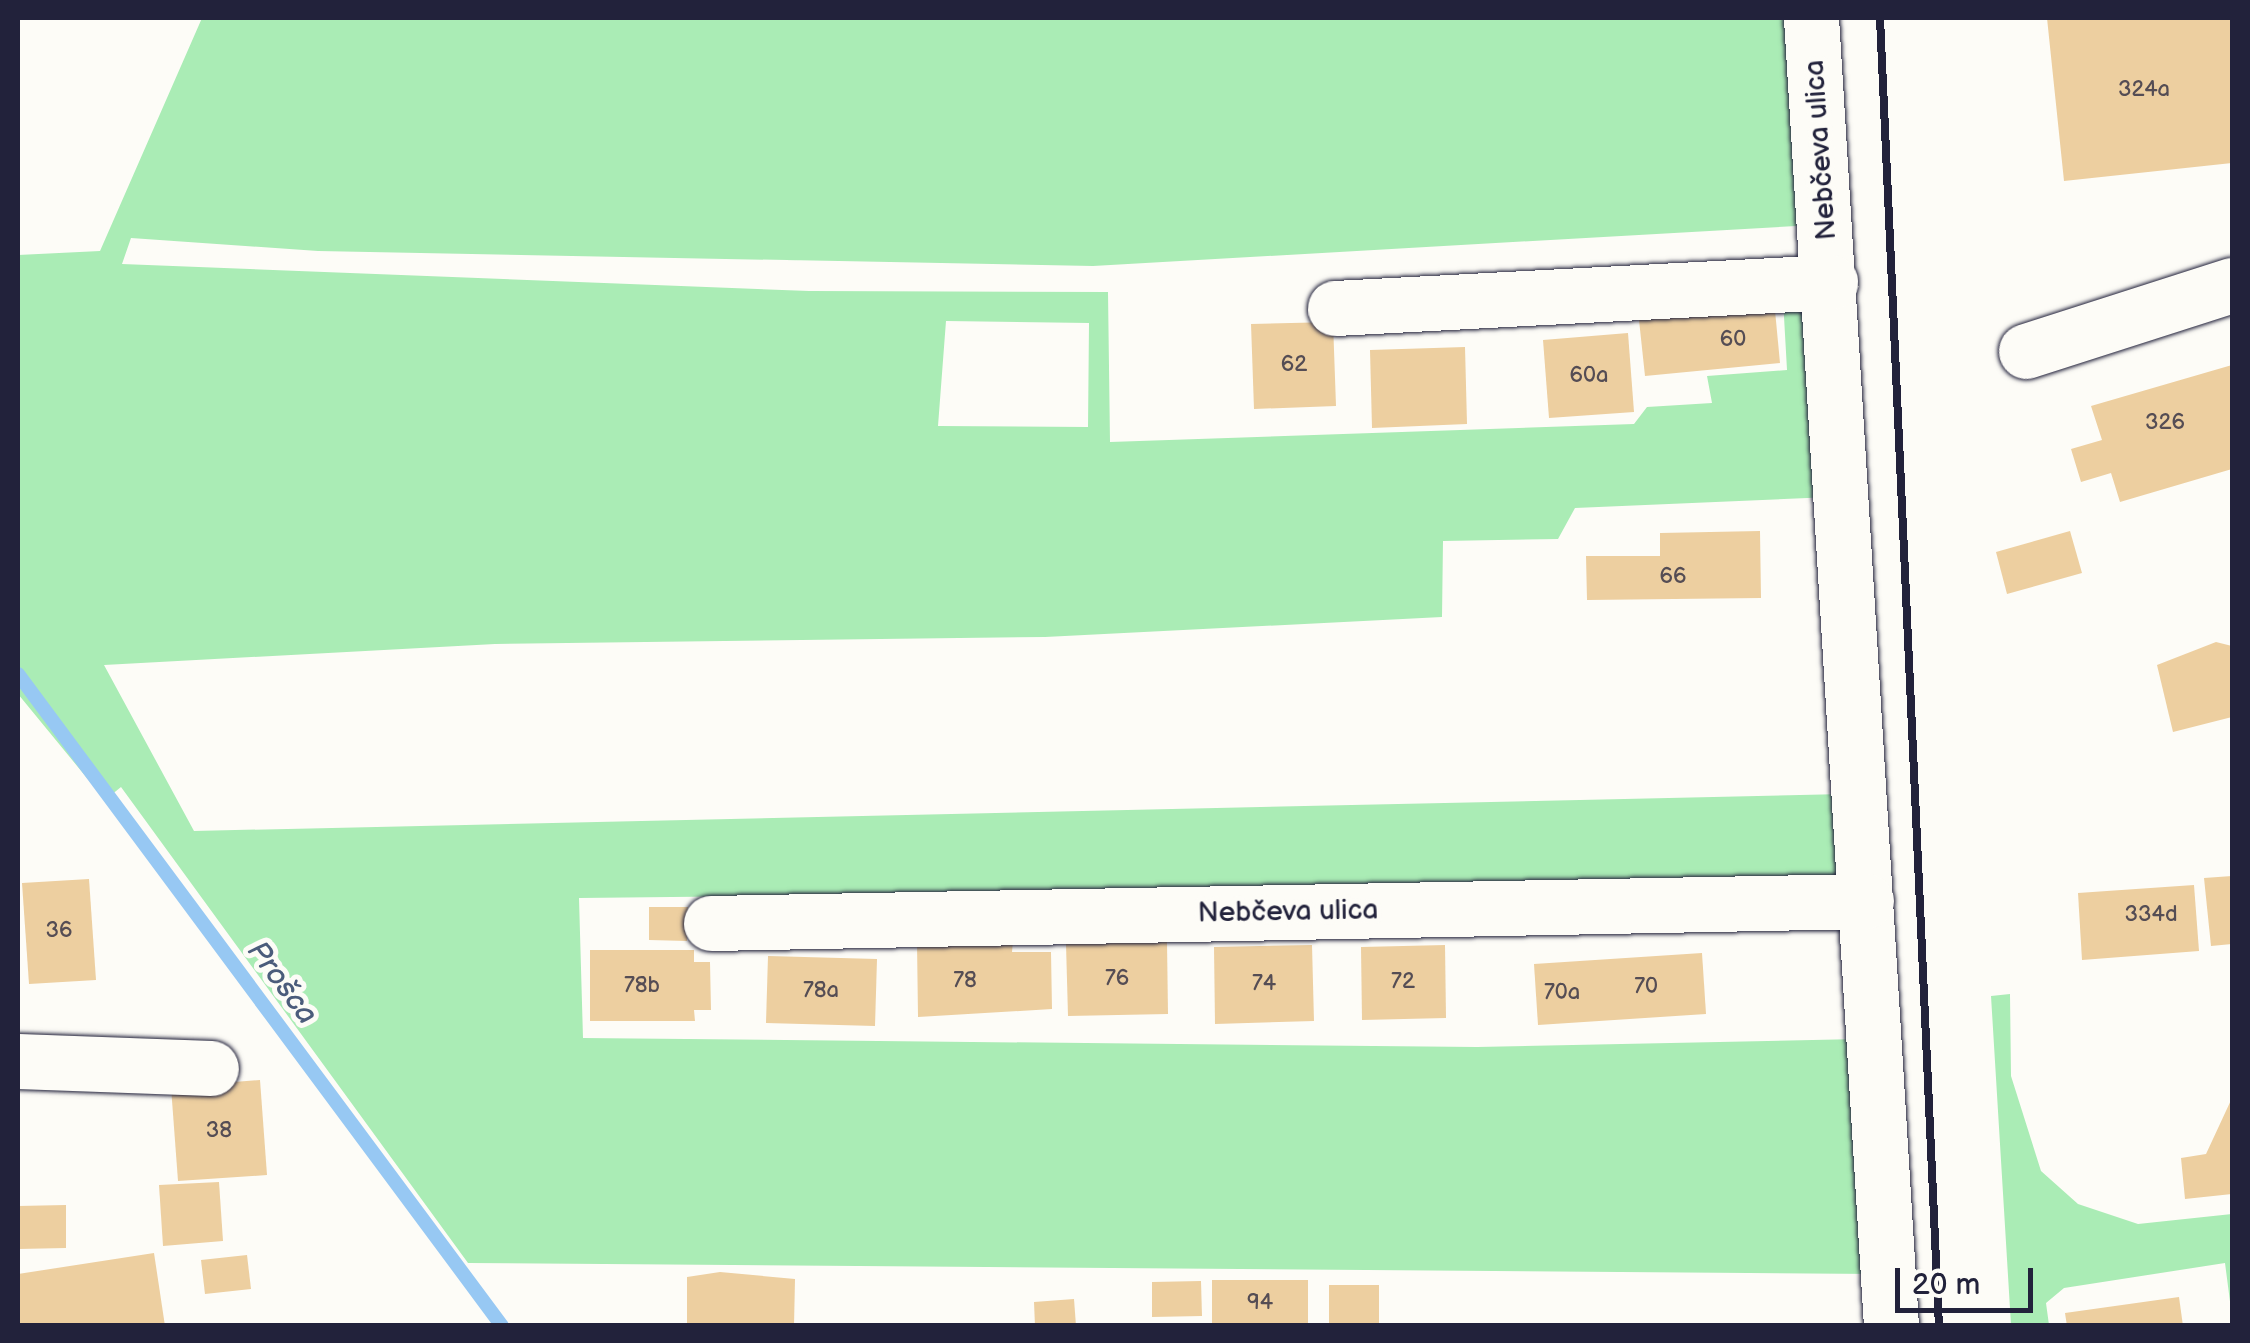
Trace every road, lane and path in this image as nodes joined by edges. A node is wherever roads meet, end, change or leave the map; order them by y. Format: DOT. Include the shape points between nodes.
graph roads {
  1 [pos="1811,18"];
  2 [pos="1830,282"];
  3 [pos="2232,285"];
  4 [pos="1335,308"];
  5 [pos="2026,351"];
  6 [pos="1866,901"];
  7 [pos="710,923"];
  8 [pos="18,1061"];
  9 [pos="211,1068"];
  10 [pos="1891,1326"];
  1 -- 2 [label="street, Nebčeva ulica"];
  2 -- 4 [label="street"];
  2 -- 6 [label="street, Nebčeva ulica"];
  3 -- 5 [label="street"];
  6 -- 7 [label="street, Nebčeva ulica"];
  6 -- 10 [label="street, Nebčeva ulica"];
  8 -- 9 [label="street"];
}
